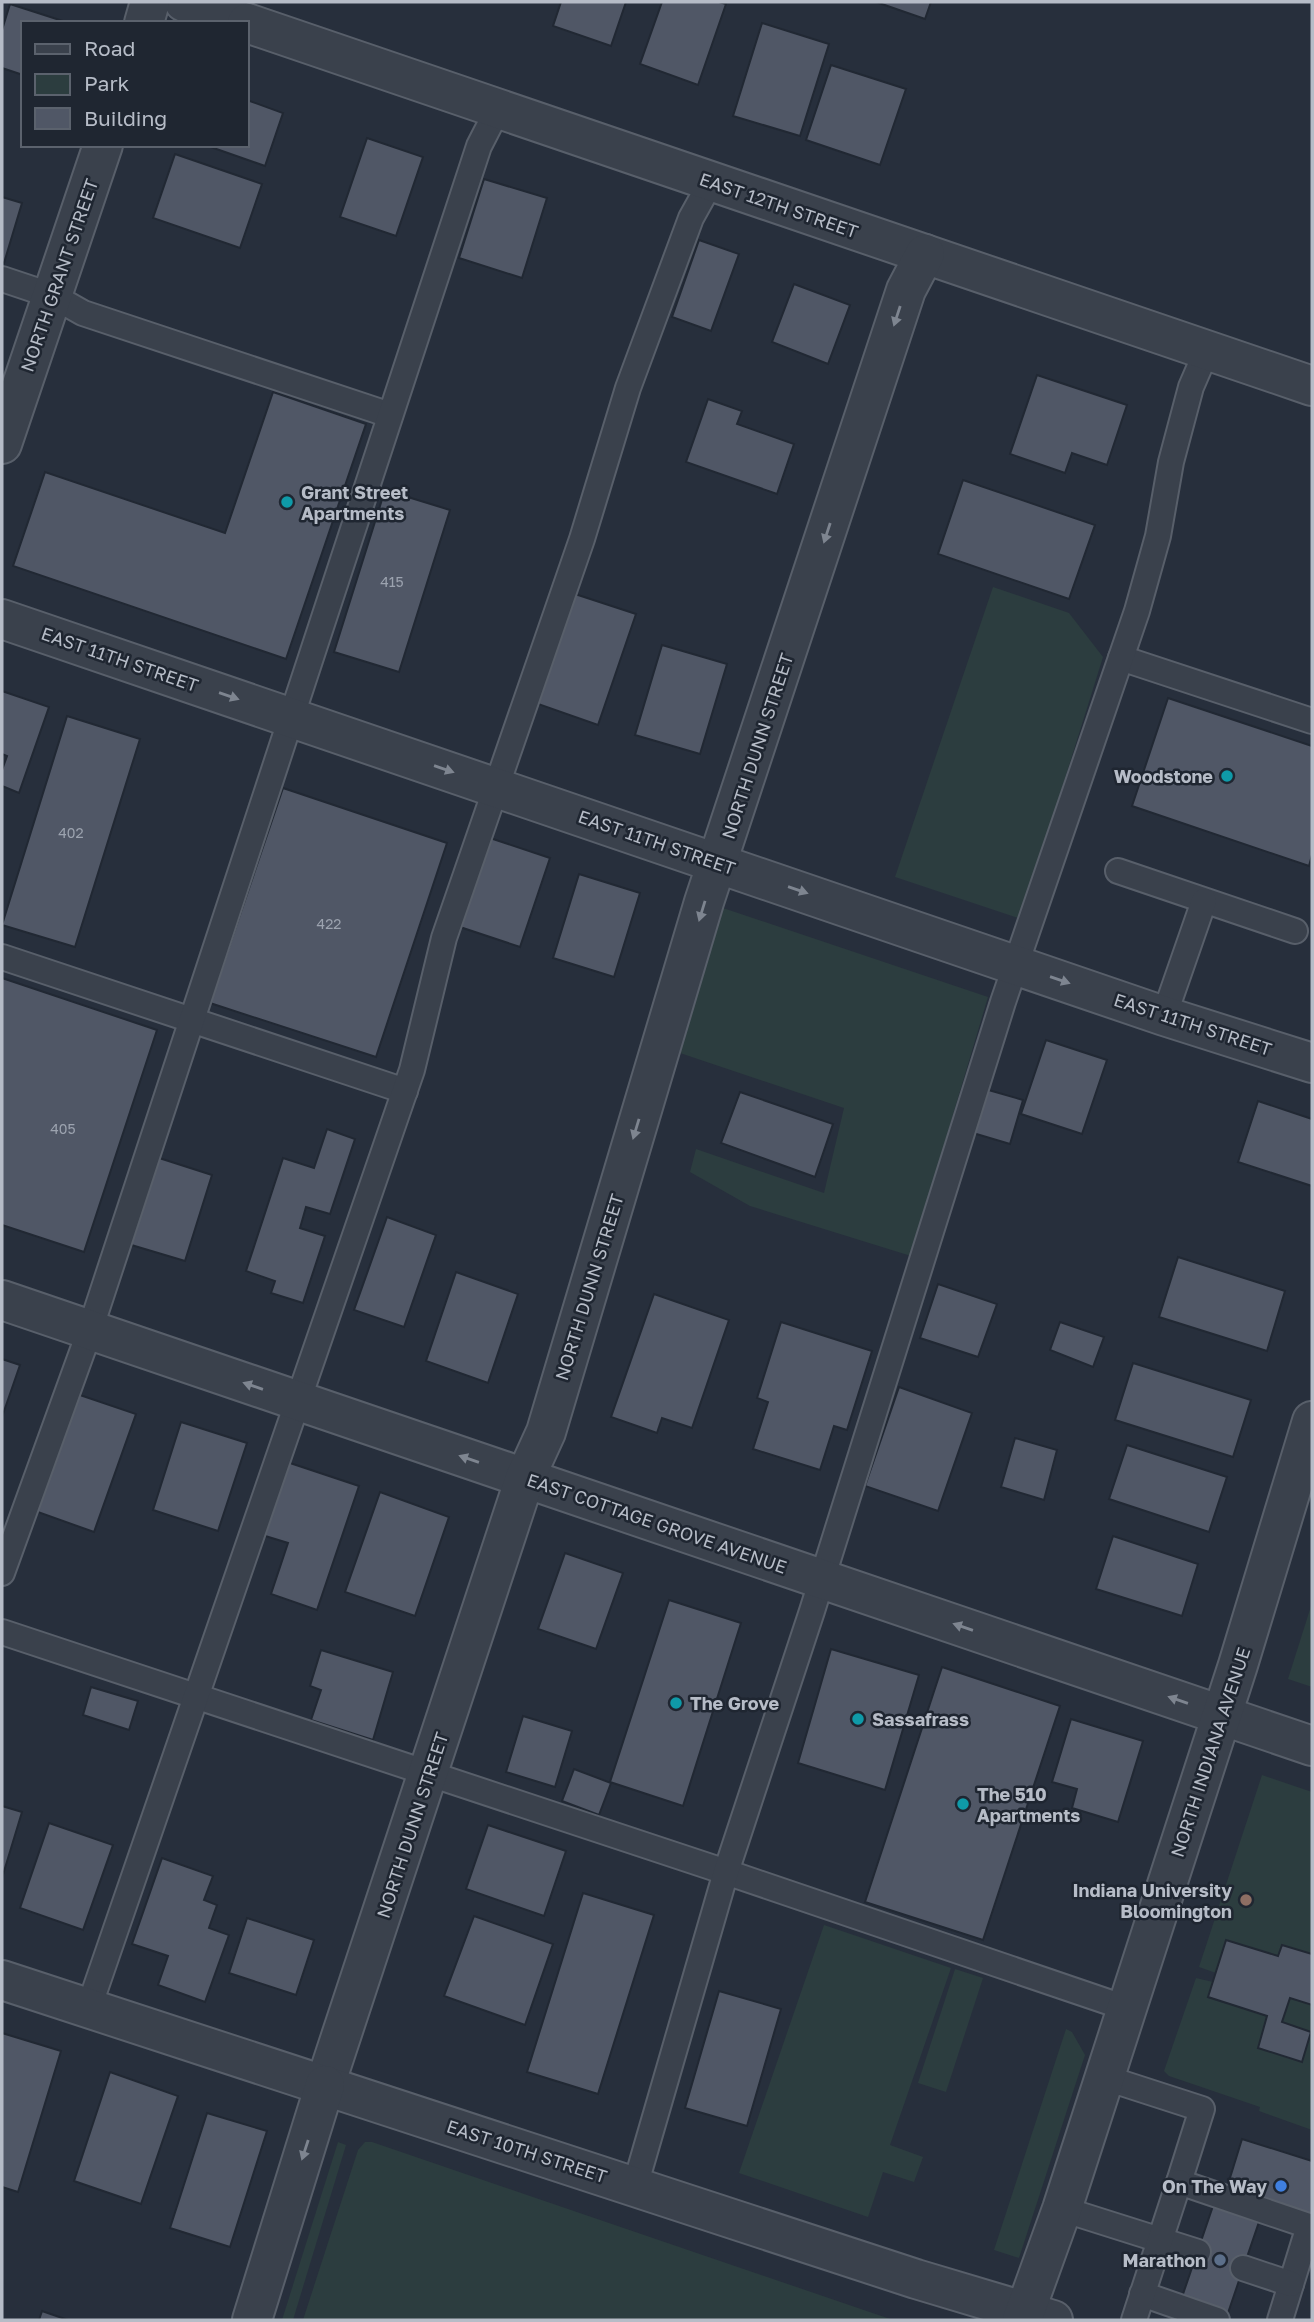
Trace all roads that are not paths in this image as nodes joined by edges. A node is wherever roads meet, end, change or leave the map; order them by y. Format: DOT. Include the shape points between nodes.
graph roads {
  1 [pos="150,2"];
  2 [pos="184,2"];
  3 [pos="145,21"];
  4 [pos="240,21"];
  5 [pos="248,24"];
  6 [pos="498,109"];
  7 [pos="102,147"];
  8 [pos="711,182"];
  9 [pos="925,254"];
  10 [pos="2,279"];
  11 [pos="53,296"];
  12 [pos="1207,350"];
  13 [pos="1312,386"];
  14 [pos="390,415"];
  15 [pos="2,444"];
  16 [pos="2,619"];
  17 [pos="1121,658"];
  18 [pos="291,717"];
  19 [pos="1312,721"];
  20 [pos="498,787"];
  21 [pos="718,863"];
  22 [pos="1118,870"];
  23 [pos="1204,901"];
  24 [pos="1295,931"];
  25 [pos="2,957"];
  26 [pos="1015,964"];
  27 [pos="1164,1016"];
  28 [pos="192,1020"];
  29 [pos="1312,1063"];
  30 [pos="405,1091"];
  31 [pos="2,1300"];
  32 [pos="90,1330"];
  33 [pos="297,1401"];
  34 [pos="1312,1421"];
  35 [pos="525,1478"];
  36 [pos="2,1573"];
  37 [pos="821,1579"];
  38 [pos="2,1632"];
  39 [pos="195,1696"];
  40 [pos="1222,1715"];
  41 [pos="1312,1746"];
  42 [pos="429,1774"];
  43 [pos="726,1872"];
  44 [pos="2,1980"];
  45 [pos="1126,2008"];
  46 [pos="88,2010"];
  47 [pos="1104,2077"];
  48 [pos="325,2085"];
  49 [pos="1179,2182"];
  50 [pos="635,2186"];
  51 [pos="1062,2208"];
  52 [pos="1160,2240"];
  53 [pos="1198,2252"];
  54 [pos="1244,2268"];
  55 [pos="1291,2284"];
  56 [pos="1142,2294"];
  57 [pos="1033,2317"];
  58 [pos="252,2320"];
  59 [pos="1134,2320"];
  60 [pos="1217,2320"];
  61 [pos="1280,2320"];
  1 -- 3 [label="street"];
  2 -- 4 [label="street, EAST 12TH STREET"];
  5 -- 6 [label="street, EAST 12TH STREET"];
  6 -- 8 [label="street, EAST 12TH STREET"];
  6 -- 14 [label="lane" via="479,146"];
  7 -- 11 [label="street, NORTH GRANT STREET"];
  8 -- 9 [label="street, EAST 12TH STREET"];
  8 -- 20 [label="lane" via="691,218 628,388"];
  9 -- 12 [label="street, EAST 12TH STREET"];
  9 -- 21 [label="street, NORTH DUNN STREET, one-way" via="906,290"];
  10 -- 11 [label="lane"];
  11 -- 14 [label="lane" via="83,313"];
  11 -- 15 [label="street, NORTH GRANT STREET"];
  12 -- 13 [label="street, EAST 12TH STREET"];
  12 -- 17 [label="lane" via="1191,387 1158,536"];
  14 -- 18 [label="lane"];
  16 -- 18 [label="street, EAST 11TH STREET, one-way"];
  17 -- 19 [label="lane"];
  17 -- 26 [label="lane"];
  18 -- 20 [label="street, EAST 11TH STREET, one-way"];
  18 -- 28 [label="lane"];
  20 -- 21 [label="street, EAST 11TH STREET"];
  20 -- 30 [label="lane" via="444,938"];
  21 -- 26 [label="street, EAST 11TH STREET, one-way"];
  21 -- 35 [label="street, NORTH DUNN STREET, one-way" via="546,1432"];
  22 -- 23 [label="lane"];
  23 -- 24 [label="lane"];
  23 -- 27 [label="lane"];
  25 -- 28 [label="lane"];
  26 -- 27 [label="street, EAST 11TH STREET, one-way"];
  26 -- 37 [label="lane"];
  27 -- 29 [label="street, EAST 11TH STREET"];
  28 -- 30 [label="lane"];
  28 -- 32 [label="lane"];
  30 -- 33 [label="lane"];
  31 -- 32 [label="street, EAST COTTAGE GROVE AVENUE"];
  33 -- 32 [label="street, EAST COTTAGE GROVE AVENUE, one-way"];
  32 -- 36 [label="lane"];
  35 -- 33 [label="street, EAST COTTAGE GROVE AVENUE, one-way"];
  33 -- 39 [label="lane"];
  34 -- 40 [label="street, NORTH INDIANA AVENUE"];
  35 -- 37 [label="street, EAST COTTAGE GROVE AVENUE"];
  35 -- 42 [label="street, NORTH DUNN STREET"];
  40 -- 37 [label="street, EAST COTTAGE GROVE AVENUE, one-way"];
  37 -- 43 [label="lane"];
  38 -- 39 [label="lane"];
  39 -- 42 [label="lane"];
  39 -- 46 [label="lane"];
  40 -- 41 [label="street, EAST COTTAGE GROVE AVENUE"];
  40 -- 45 [label="street, NORTH INDIANA AVENUE"];
  42 -- 43 [label="lane"];
  42 -- 48 [label="street, NORTH DUNN STREET"];
  43 -- 45 [label="lane"];
  43 -- 50 [label="lane"];
  44 -- 46 [label="street, EAST 10TH STREET"];
  45 -- 47 [label="street, NORTH INDIANA AVENUE"];
  46 -- 48 [label="street, EAST 10TH STREET"];
  47 -- 49 [label="lane" via="1202,2109"];
  47 -- 51 [label="street, NORTH INDIANA AVENUE"];
  48 -- 50 [label="street, EAST 10TH STREET"];
  48 -- 58 [label="street, NORTH DUNN STREET, one-way"];
  49 -- 52 [label="lane"];
  49 -- 55 [label="lane" via="1309,2226"];
  50 -- 57 [label="street, EAST 10TH STREET"];
  51 -- 52 [label="lane"];
  51 -- 57 [label="street, NORTH INDIANA AVENUE"];
  52 -- 53 [label="lane"];
  52 -- 56 [label="lane"];
  54 -- 55 [label="lane"];
  55 -- 61 [label="lane"];
  56 -- 59 [label="lane"];
  56 -- 60 [label="lane"];
}
